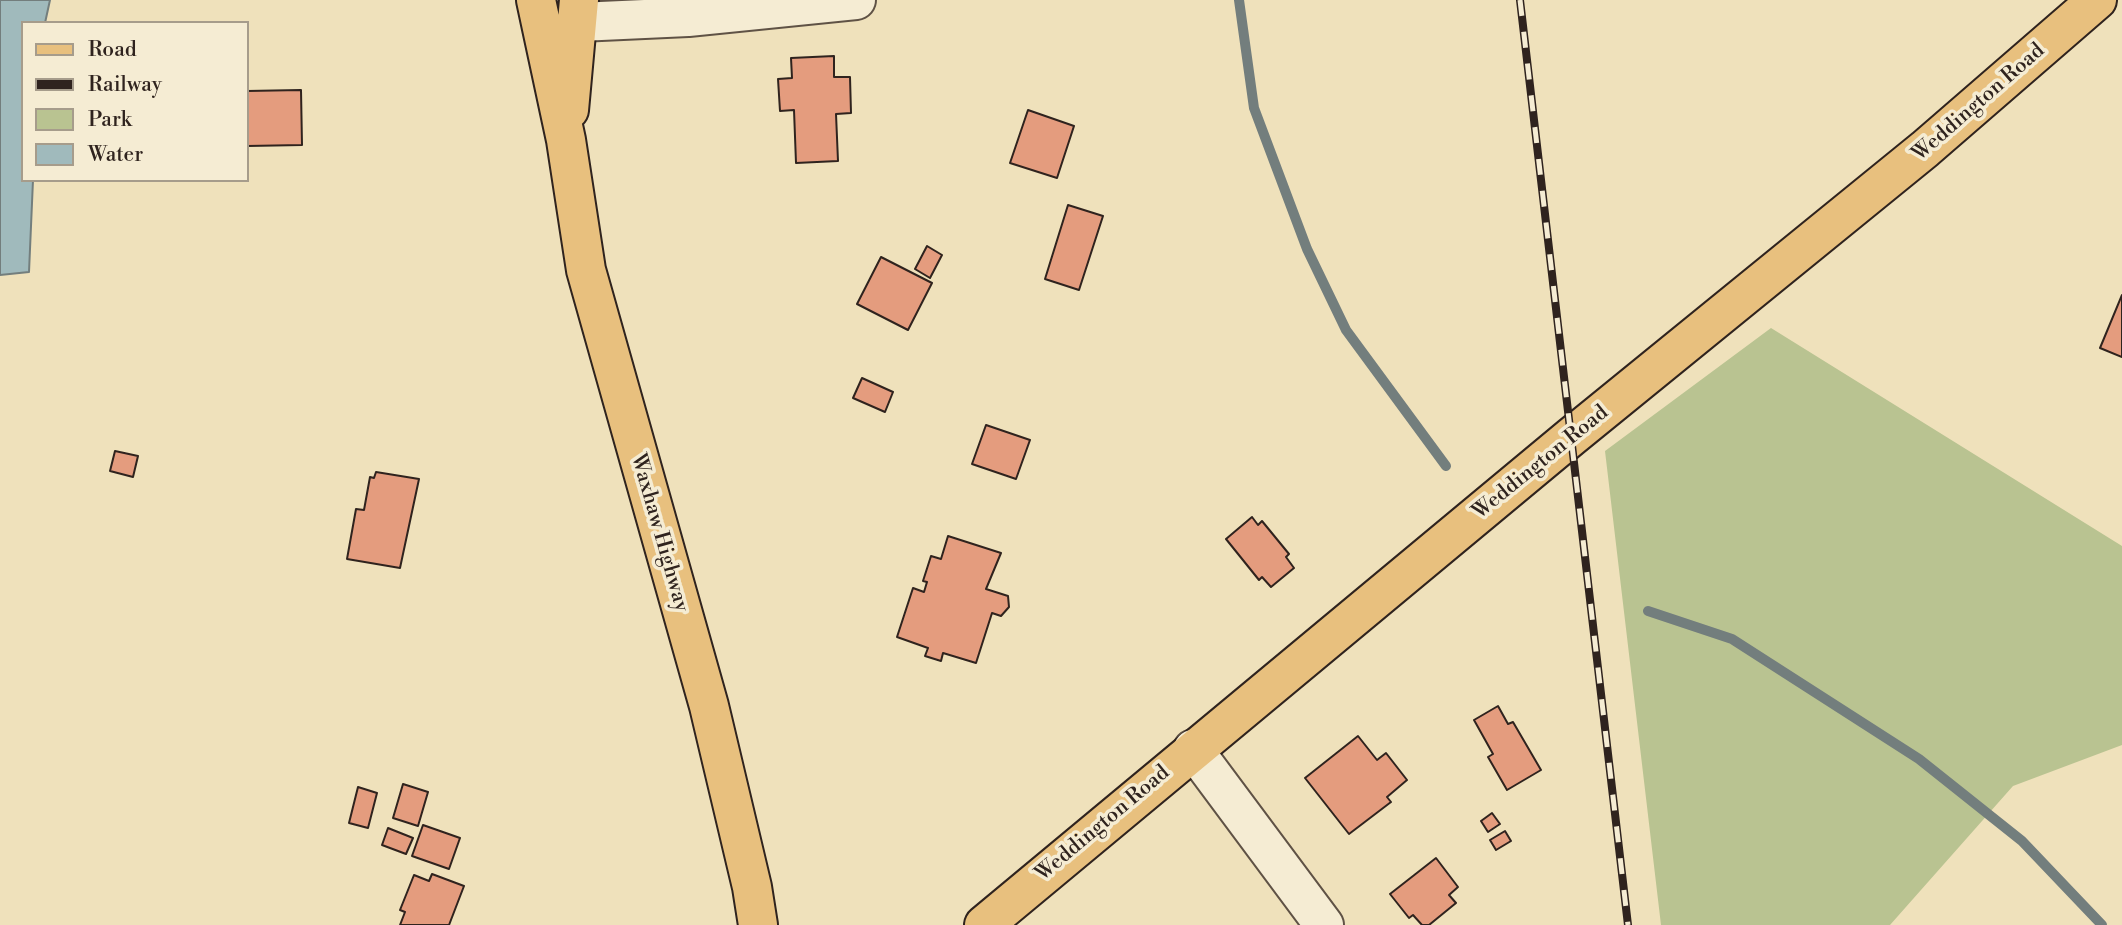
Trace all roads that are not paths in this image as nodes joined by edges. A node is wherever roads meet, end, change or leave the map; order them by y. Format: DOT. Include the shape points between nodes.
graph roads {
  1 [pos="536,0"];
  2 [pos="856,0"];
  3 [pos="2096,0"];
  4 [pos="579,11"];
  5 [pos="566,140"];
  6 [pos="1193,749"];
  7 [pos="1312,918"];
  8 [pos="758,925"];
  9 [pos="984,925"];
  1 -- 5 [label="main road, Waxhaw Highway"];
  2 -- 4 [label="lane" via="688,17"];
  3 -- 6 [label="main road, Weddington Road" via="1925,149"];
  4 -- 5 [label="main road, Waxhaw Highway"];
  5 -- 8 [label="main road, Waxhaw Highway" via="586,270 709,706"];
  6 -- 7 [label="lane"];
  6 -- 9 [label="main road, Weddington Road"];
}
